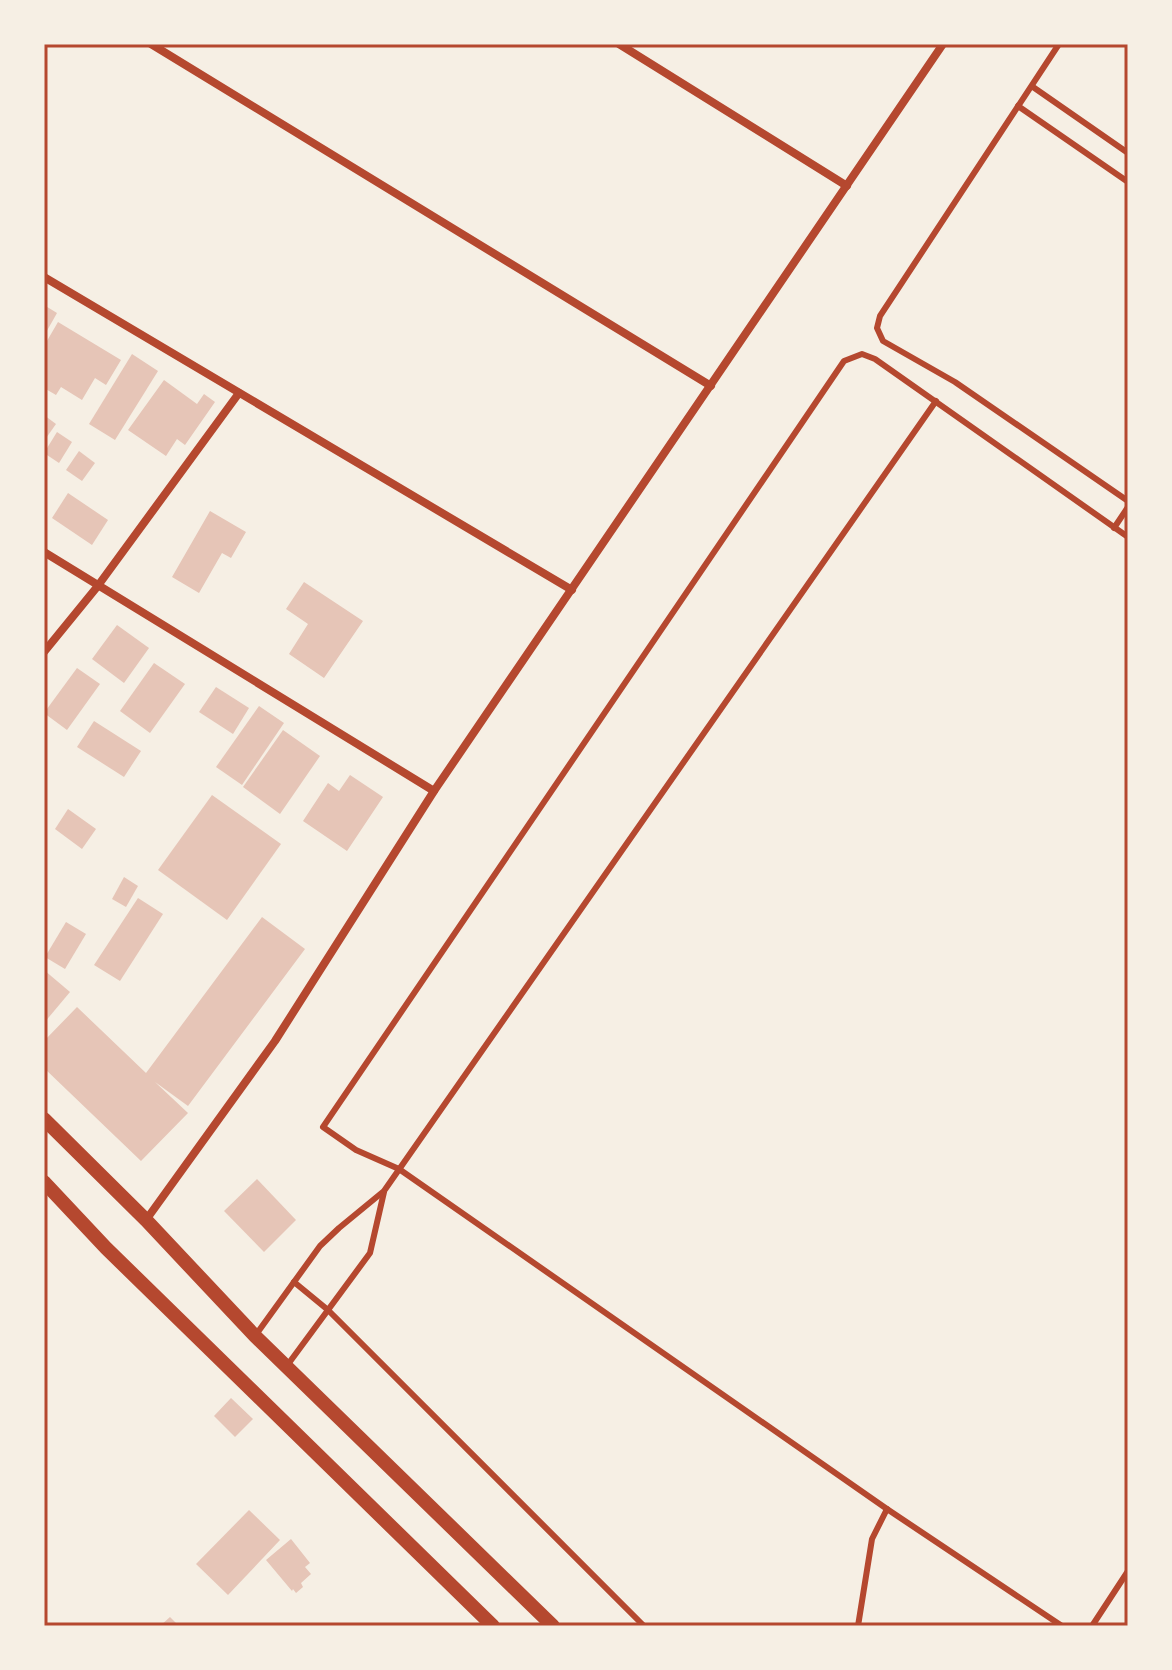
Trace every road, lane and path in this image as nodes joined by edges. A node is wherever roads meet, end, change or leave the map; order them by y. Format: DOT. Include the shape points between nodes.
graph roads {
  1 [pos="151,44"];
  2 [pos="619,44"];
  3 [pos="943,44"];
  4 [pos="1059,44"];
  5 [pos="1033,87"];
  6 [pos="1018,106"];
  7 [pos="1128,153"];
  8 [pos="1128,182"];
  9 [pos="847,186"];
  10 [pos="44,277"];
  11 [pos="711,386"];
  12 [pos="239,393"];
  13 [pos="936,401"];
  14 [pos="1128,504"];
  15 [pos="1114,528"];
  16 [pos="1128,537"];
  17 [pos="44,552"];
  18 [pos="97,587"];
  19 [pos="572,590"];
  20 [pos="44,652"];
  21 [pos="434,791"];
  22 [pos="44,1119"];
  23 [pos="399,1169"];
  24 [pos="44,1182"];
  25 [pos="384,1191"];
  26 [pos="146,1220"];
  27 [pos="294,1282"];
  28 [pos="328,1310"];
  29 [pos="255,1336"];
  30 [pos="286,1367"];
  31 [pos="887,1509"];
  32 [pos="1128,1571"];
  33 [pos="493,1626"];
  34 [pos="553,1626"];
  35 [pos="644,1626"];
  36 [pos="858,1626"];
  37 [pos="1062,1626"];
  38 [pos="1092,1626"];
  1 -- 11 [label="street"];
  2 -- 9 [label="street"];
  3 -- 9 [label="street"];
  4 -- 5 [label="lane"];
  5 -- 6 [label="lane"];
  5 -- 7 [label="lane"];
  6 -- 8 [label="lane"];
  6 -- 14 [label="lane" via="877,328 883,341 955,382"];
  9 -- 11 [label="street"];
  10 -- 12 [label="street"];
  11 -- 19 [label="street"];
  12 -- 18 [label="street"];
  12 -- 19 [label="street"];
  13 -- 15 [label="lane"];
  13 -- 23 [label="lane"];
  13 -- 23 [label="lane" via="875,359 862,354 844,361 323,1127 356,1150"];
  14 -- 15 [label="lane"];
  15 -- 16 [label="lane"];
  17 -- 18 [label="street"];
  18 -- 20 [label="street"];
  18 -- 21 [label="street"];
  19 -- 21 [label="street"];
  21 -- 26 [label="street" via="275,1041"];
  22 -- 26 [label="street"];
  23 -- 25 [label="lane"];
  23 -- 31 [label="lane"];
  24 -- 33 [label="street"];
  25 -- 27 [label="lane" via="320,1246"];
  25 -- 28 [label="lane" via="370,1253"];
  26 -- 29 [label="street"];
  27 -- 28 [label="lane"];
  27 -- 29 [label="lane"];
  28 -- 30 [label="lane"];
  28 -- 35 [label="lane"];
  29 -- 30 [label="street"];
  30 -- 34 [label="street"];
  31 -- 36 [label="lane" via="872,1539"];
  31 -- 37 [label="lane"];
  32 -- 38 [label="lane"];
}
